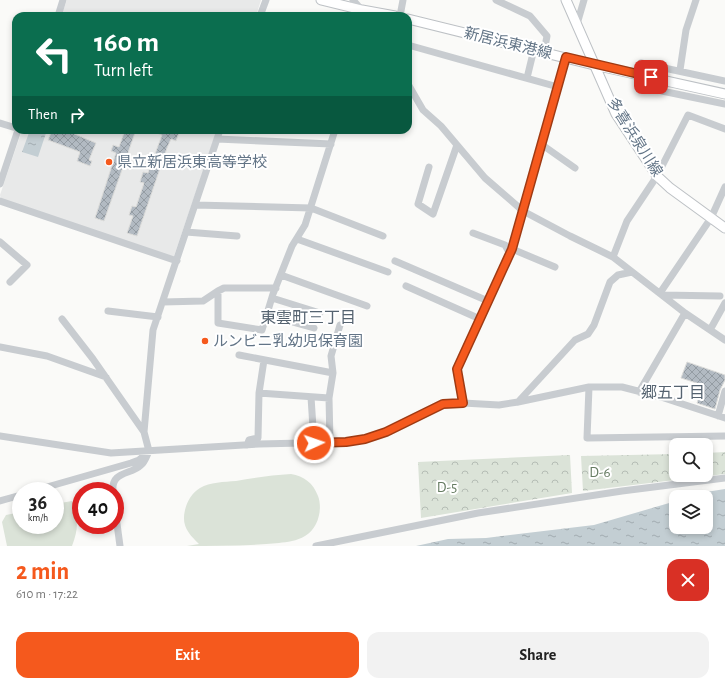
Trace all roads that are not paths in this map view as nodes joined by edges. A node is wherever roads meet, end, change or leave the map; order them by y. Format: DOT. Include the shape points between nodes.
graph roads {
  1 [pos="63,0"];
  2 [pos="266,0"];
  3 [pos="321,0"];
  4 [pos="353,0"];
  5 [pos="403,0"];
  6 [pos="496,0"];
  7 [pos="566,0"];
  8 [pos="584,0"];
  9 [pos="696,0"];
  10 [pos="59,12"];
  11 [pos="262,12"];
  12 [pos="361,12"];
  13 [pos="363,12"];
  14 [pos="401,12"];
  15 [pos="412,20"];
  16 [pos="577,24"];
  17 [pos="412,46"];
  18 [pos="534,49"];
  19 [pos="544,52"];
  20 [pos="566,57"];
  21 [pos="594,65"];
  22 [pos="680,70"];
  23 [pos="639,75"];
  24 [pos="527,78"];
  25 [pos="663,80"];
  26 [pos="725,81"];
  27 [pos="558,87"];
  28 [pos="412,91"];
  29 [pos="725,94"];
  30 [pos="725,104"];
  31 [pos="0,123"];
  32 [pos="12,127"];
  33 [pos="725,129"];
  34 [pos="15,134"];
  35 [pos="219,134"];
  36 [pos="334,134"];
  37 [pos="217,139"];
  38 [pos="331,144"];
  39 [pos="541,144"];
  40 [pos="457,145"];
  41 [pos="429,167"];
  42 [pos="576,168"];
  43 [pos="657,176"];
  44 [pos="0,184"];
  45 [pos="725,188"];
  46 [pos="0,201"];
  47 [pos="195,205"];
  48 [pos="311,208"];
  49 [pos="523,211"];
  50 [pos="711,218"];
  51 [pos="725,228"];
  52 [pos="186,232"];
  53 [pos="473,233"];
  54 [pos="237,236"];
  55 [pos="383,236"];
  56 [pos="296,239"];
  57 [pos="0,242"];
  58 [pos="511,251"];
  59 [pos="613,257"];
  60 [pos="177,261"];
  61 [pos="395,261"];
  62 [pos="555,267"];
  63 [pos="388,272"];
  64 [pos="632,272"];
  65 [pos="280,275"];
  66 [pos="10,282"];
  67 [pos="406,286"];
  68 [pos="276,288"];
  69 [pos="218,291"];
  70 [pos="661,294"];
  71 [pos="720,296"];
  72 [pos="272,298"];
  73 [pos="488,301"];
  74 [pos="163,302"];
  75 [pos="725,302"];
  76 [pos="367,306"];
  77 [pos="108,311"];
  78 [pos="320,313"];
  79 [pos="685,313"];
  80 [pos="267,315"];
  81 [pos="158,317"];
  82 [pos="62,319"];
  83 [pos="480,319"];
  84 [pos="340,325"];
  85 [pos="314,328"];
  86 [pos="710,330"];
  87 [pos="725,340"];
  88 [pos="0,347"];
  89 [pos="239,355"];
  90 [pos="264,360"];
  91 [pos="333,373"];
  92 [pos="106,377"];
  93 [pos="588,387"];
  94 [pos="725,391"];
  95 [pos="639,392"];
  96 [pos="259,393"];
  97 [pos="311,396"];
  98 [pos="329,398"];
  99 [pos="518,402"];
  100 [pos="463,403"];
  101 [pos="722,417"];
  102 [pos="144,432"];
  103 [pos="0,436"];
  104 [pos="725,436"];
  105 [pos="330,442"];
  106 [pos="314,443"];
  107 [pos="247,445"];
  108 [pos="150,451"];
  109 [pos="725,478"];
  110 [pos="64,482"];
  111 [pos="115,482"];
  112 [pos="12,497"];
  113 [pos="0,501"];
  114 [pos="118,534"];
  115 [pos="120,546"];
  116 [pos="316,546"];
  1 -- 10 [label="street"];
  2 -- 11 [label="street"];
  3 -- 12 [label="main road"];
  4 -- 13 [label="street"];
  5 -- 14 [label="street"];
  6 -- 19 [label="street" via="530,16 547,36"];
  7 -- 16 [label="main road, 多喜浜泉川線"];
  8 -- 16 [label="street"];
  9 -- 22 [label="street" via="686,30"];
  15 -- 18 [label="main road, 新居浜東港線"];
  16 -- 21 [label="main road, 多喜浜泉川線"];
  17 -- 24 [label="street"];
  18 -- 19 [label="main road, 新居浜東港線"];
  18 -- 24 [label="street"];
  19 -- 20 [label="main road, 新居浜東港線"];
  20 -- 21 [label="main road, 新居浜東港線"];
  20 -- 27 [label="street"];
  21 -- 23 [label="main road, 新居浜東港線"];
  21 -- 43 [label="main road, 多喜浜泉川線" via="616,114"];
  22 -- 23 [label="street" via="641,63"];
  22 -- 26 [label="street"];
  23 -- 25 [label="main road, 新居浜東港線"];
  24 -- 27 [label="street"];
  25 -- 29 [label="main road, 新居浜東港線"];
  25 -- 30 [label="street" via="662,91"];
  27 -- 39 [label="street"];
  28 -- 40 [label="street" via="423,110"];
  31 -- 32 [label="street"];
  33 -- 43 [label="street" via="688,115"];
  34 -- 44 [label="street"];
  35 -- 37 [label="street"];
  36 -- 38 [label="street"];
  37 -- 38 [label="street"];
  37 -- 47 [label="street"];
  38 -- 48 [label="street"];
  39 -- 42 [label="street"];
  39 -- 49 [label="street"];
  40 -- 41 [label="street" via="433,214 418,204"];
  40 -- 49 [label="street" via="485,178"];
  43 -- 50 [label="main road, 多喜浜泉川線"];
  43 -- 59 [label="street" via="627,221"];
  45 -- 50 [label="street"];
  46 -- 60 [label="street"];
  47 -- 48 [label="street"];
  47 -- 52 [label="street"];
  48 -- 55 [label="street"];
  48 -- 56 [label="street" via="305,225"];
  49 -- 58 [label="street"];
  49 -- 59 [label="street"];
  50 -- 51 [label="main road, 多喜浜泉川線"];
  50 -- 70 [label="street"];
  52 -- 54 [label="street"];
  52 -- 60 [label="street"];
  53 -- 58 [label="street" via="505,245"];
  56 -- 63 [label="street"];
  56 -- 65 [label="street"];
  57 -- 66 [label="street" via="27,265"];
  58 -- 62 [label="street"];
  58 -- 73 [label="street"];
  59 -- 64 [label="street"];
  60 -- 74 [label="street"];
  61 -- 73 [label="street"];
  64 -- 70 [label="street"];
  64 -- 99 [label="street" via="618,275 610,282 594,325 588,334 575,340"];
  65 -- 68 [label="street"];
  65 -- 76 [label="street"];
  67 -- 83 [label="street"];
  68 -- 69 [label="street" via="224,288"];
  68 -- 72 [label="street"];
  69 -- 74 [label="street" via="203,301"];
  69 -- 80 [label="street" via="218,322 262,330"];
  70 -- 71 [label="street"];
  70 -- 79 [label="street"];
  72 -- 78 [label="street"];
  72 -- 80 [label="street"];
  73 -- 83 [label="street"];
  74 -- 81 [label="street"];
  75 -- 86 [label="street"];
  77 -- 81 [label="street"];
  79 -- 86 [label="street"];
  79 -- 95 [label="street"];
  80 -- 85 [label="street"];
  81 -- 102 [label="street" via="153,330"];
  82 -- 92 [label="street"];
  83 -- 100 [label="street" via="457,369"];
  84 -- 91 [label="street" via="331,356"];
  86 -- 87 [label="street"];
  88 -- 92 [label="street" via="47,356"];
  89 -- 90 [label="street"];
  90 -- 91 [label="street"];
  90 -- 96 [label="street"];
  91 -- 98 [label="street"];
  92 -- 102 [label="street"];
  93 -- 95 [label="street" via="622,387"];
  93 -- 99 [label="street"];
  93 -- 104 [label="street" via="587,438"];
  94 -- 101 [label="street"];
  95 -- 101 [label="street"];
  96 -- 97 [label="street"];
  96 -- 107 [label="street" via="258,438 249,440"];
  97 -- 98 [label="street"];
  97 -- 106 [label="street"];
  98 -- 105 [label="street"];
  99 -- 100 [label="street" via="499,405"];
  100 -- 105 [label="street" via="443,404 386,432 365,439"];
  102 -- 108 [label="street"];
  103 -- 108 [label="street" via="111,453"];
  105 -- 106 [label="street"];
  106 -- 107 [label="street"];
  107 -- 108 [label="street"];
  108 -- 110 [label="street" via="131,463"];
  108 -- 111 [label="street" via="141,465 118,476"];
  109 -- 116 [label="street" via="478,513"];
  112 -- 113 [label="street"];
  114 -- 115 [label="street"];
}
